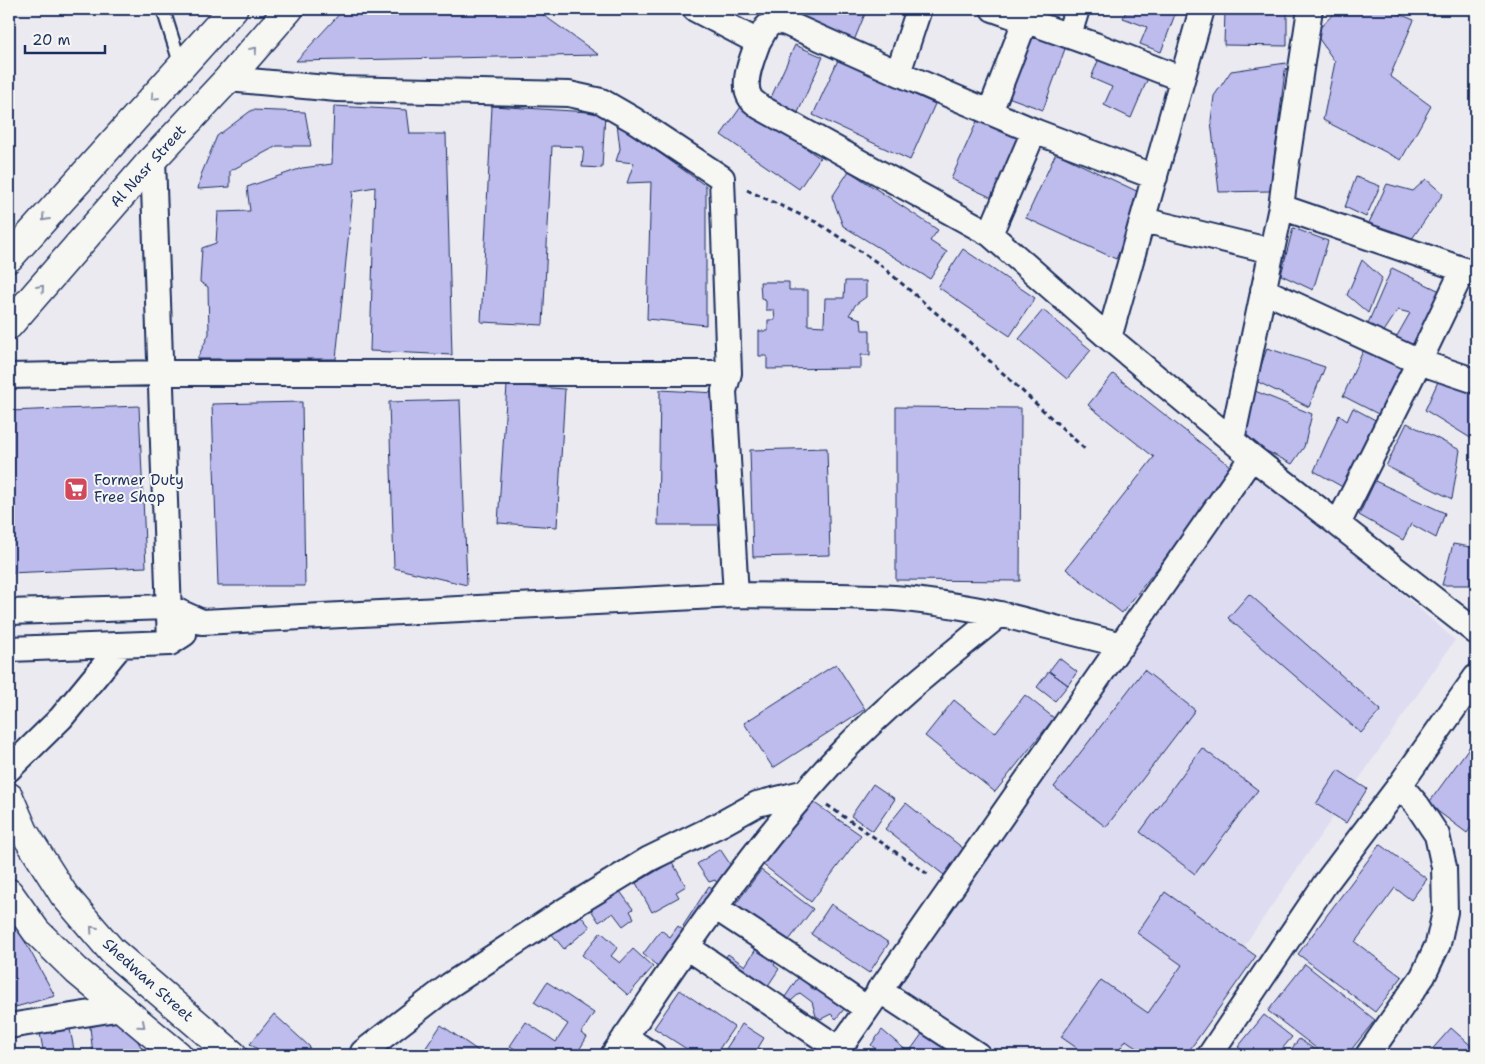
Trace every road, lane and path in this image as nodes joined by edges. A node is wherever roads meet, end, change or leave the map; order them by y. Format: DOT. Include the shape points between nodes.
graph roads {
  1 [pos="163,9"];
  2 [pos="233,9"];
  3 [pos="289,9"];
  4 [pos="919,9"];
  5 [pos="993,9"];
  6 [pos="1077,9"];
  7 [pos="1202,9"];
  8 [pos="1310,9"];
  9 [pos="702,10"];
  10 [pos="1025,21"];
  11 [pos="1069,35"];
  12 [pos="758,42"];
  13 [pos="181,67"];
  14 [pos="898,73"];
  15 [pos="228,79"];
  16 [pos="1182,79"];
  17 [pos="202,107"];
  18 [pos="990,112"];
  19 [pos="1034,131"];
  20 [pos="153,159"];
  21 [pos="1155,177"];
  22 [pos="722,178"];
  23 [pos="1281,207"];
  24 [pos="1143,220"];
  25 [pos="990,234"];
  26 [pos="1272,251"];
  27 [pos="9,258"];
  28 [pos="1470,272"];
  29 [pos="1263,290"];
  30 [pos="9,325"];
  31 [pos="1108,338"];
  32 [pos="1419,362"];
  33 [pos="162,373"];
  34 [pos="729,373"];
  35 [pos="9,376"];
  36 [pos="1476,381"];
  37 [pos="1232,440"];
  38 [pos="1087,451"];
  39 [pos="1252,457"];
  40 [pos="1338,524"];
  41 [pos="736,596"];
  42 [pos="168,607"];
  43 [pos="58,611"];
  44 [pos="9,612"];
  45 [pos="1000,614"];
  46 [pos="202,622"];
  47 [pos="1476,632"];
  48 [pos="170,643"];
  49 [pos="121,645"];
  50 [pos="1122,645"];
  51 [pos="59,647"];
  52 [pos="9,648"];
  53 [pos="1476,677"];
  54 [pos="9,769"];
  55 [pos="1400,785"];
  56 [pos="806,792"];
  57 [pos="9,796"];
  58 [pos="950,890"];
  59 [pos="13,905"];
  60 [pos="715,907"];
  61 [pos="687,947"];
  62 [pos="873,1000"];
  63 [pos="122,1008"];
  64 [pos="9,1026"];
  65 [pos="619,1046"];
  66 [pos="363,1052"];
  67 [pos="837,1052"];
  68 [pos="178,1055"];
  69 [pos="233,1055"];
  70 [pos="653,1055"];
  71 [pos="978,1055"];
  72 [pos="1210,1055"];
  73 [pos="1368,1055"];
  1 -- 13 [label="lane"];
  2 -- 13 [label="main road"];
  15 -- 3 [label="main road, Al Nasr Street, one-way"];
  4 -- 14 [label="street"];
  5 -- 10 [label="street"];
  6 -- 11 [label="street"];
  7 -- 16 [label="street"];
  8 -- 23 [label="street"];
  9 -- 12 [label="street"];
  10 -- 11 [label="street"];
  10 -- 18 [label="street"];
  11 -- 16 [label="street"];
  12 -- 14 [label="street" via="774,20 780,21"];
  12 -- 25 [label="street" via="747,78 747,89 750,98 760,107"];
  13 -- 17 [label="main road"];
  13 -- 27 [label="main road, one-way"];
  14 -- 18 [label="street"];
  15 -- 17 [label="main road, Al Nasr Street"];
  15 -- 22 [label="street" via="336,89 569,94 601,101"];
  16 -- 21 [label="street"];
  17 -- 20 [label="main road, Al Nasr Street"];
  18 -- 19 [label="street"];
  19 -- 21 [label="street"];
  19 -- 25 [label="street"];
  30 -- 20 [label="main road, Al Nasr Street, one-way"];
  20 -- 33 [label="street"];
  21 -- 24 [label="street"];
  22 -- 34 [label="street"];
  22 -- 38 [label="path" via="818,223 878,263"];
  23 -- 26 [label="street"];
  23 -- 28 [label="street"];
  24 -- 26 [label="street"];
  24 -- 31 [label="street"];
  25 -- 31 [label="street"];
  26 -- 29 [label="street"];
  28 -- 32 [label="street"];
  29 -- 32 [label="street"];
  29 -- 37 [label="street"];
  31 -- 37 [label="street"];
  32 -- 36 [label="street"];
  32 -- 40 [label="street"];
  33 -- 34 [label="street"];
  33 -- 35 [label="street"];
  33 -- 42 [label="street"];
  34 -- 41 [label="street" via="724,391"];
  37 -- 39 [label="street"];
  39 -- 40 [label="street"];
  39 -- 50 [label="street"];
  40 -- 47 [label="street"];
  41 -- 45 [label="street" via="895,598"];
  41 -- 46 [label="street"];
  42 -- 43 [label="street"];
  42 -- 46 [label="street"];
  42 -- 48 [label="street"];
  43 -- 44 [label="street"];
  43 -- 51 [label="street"];
  45 -- 50 [label="street"];
  45 -- 56 [label="street" via="875,719"];
  46 -- 48 [label="street"];
  48 -- 49 [label="street"];
  49 -- 51 [label="street"];
  49 -- 54 [label="street" via="61,718"];
  50 -- 58 [label="street"];
  51 -- 52 [label="street"];
  53 -- 55 [label="street"];
  55 -- 72 [label="street" via="1325,884"];
  55 -- 73 [label="street" via="1437,835 1444,867 1445,912 1438,944 1423,976"];
  56 -- 58 [label="path"];
  56 -- 60 [label="street"];
  56 -- 66 [label="street" via="757,804 649,859 450,984"];
  69 -- 57 [label="main road, Shedwan Street, one-way" via="112,951 64,895 24,832"];
  58 -- 62 [label="street"];
  59 -- 63 [label="main road" via="77,971"];
  60 -- 61 [label="street"];
  60 -- 62 [label="street" via="825,979"];
  61 -- 65 [label="street"];
  61 -- 67 [label="street"];
  62 -- 67 [label="street"];
  62 -- 71 [label="street"];
  63 -- 64 [label="street"];
  63 -- 68 [label="main road, one-way"];
  65 -- 70 [label="street"];
}
